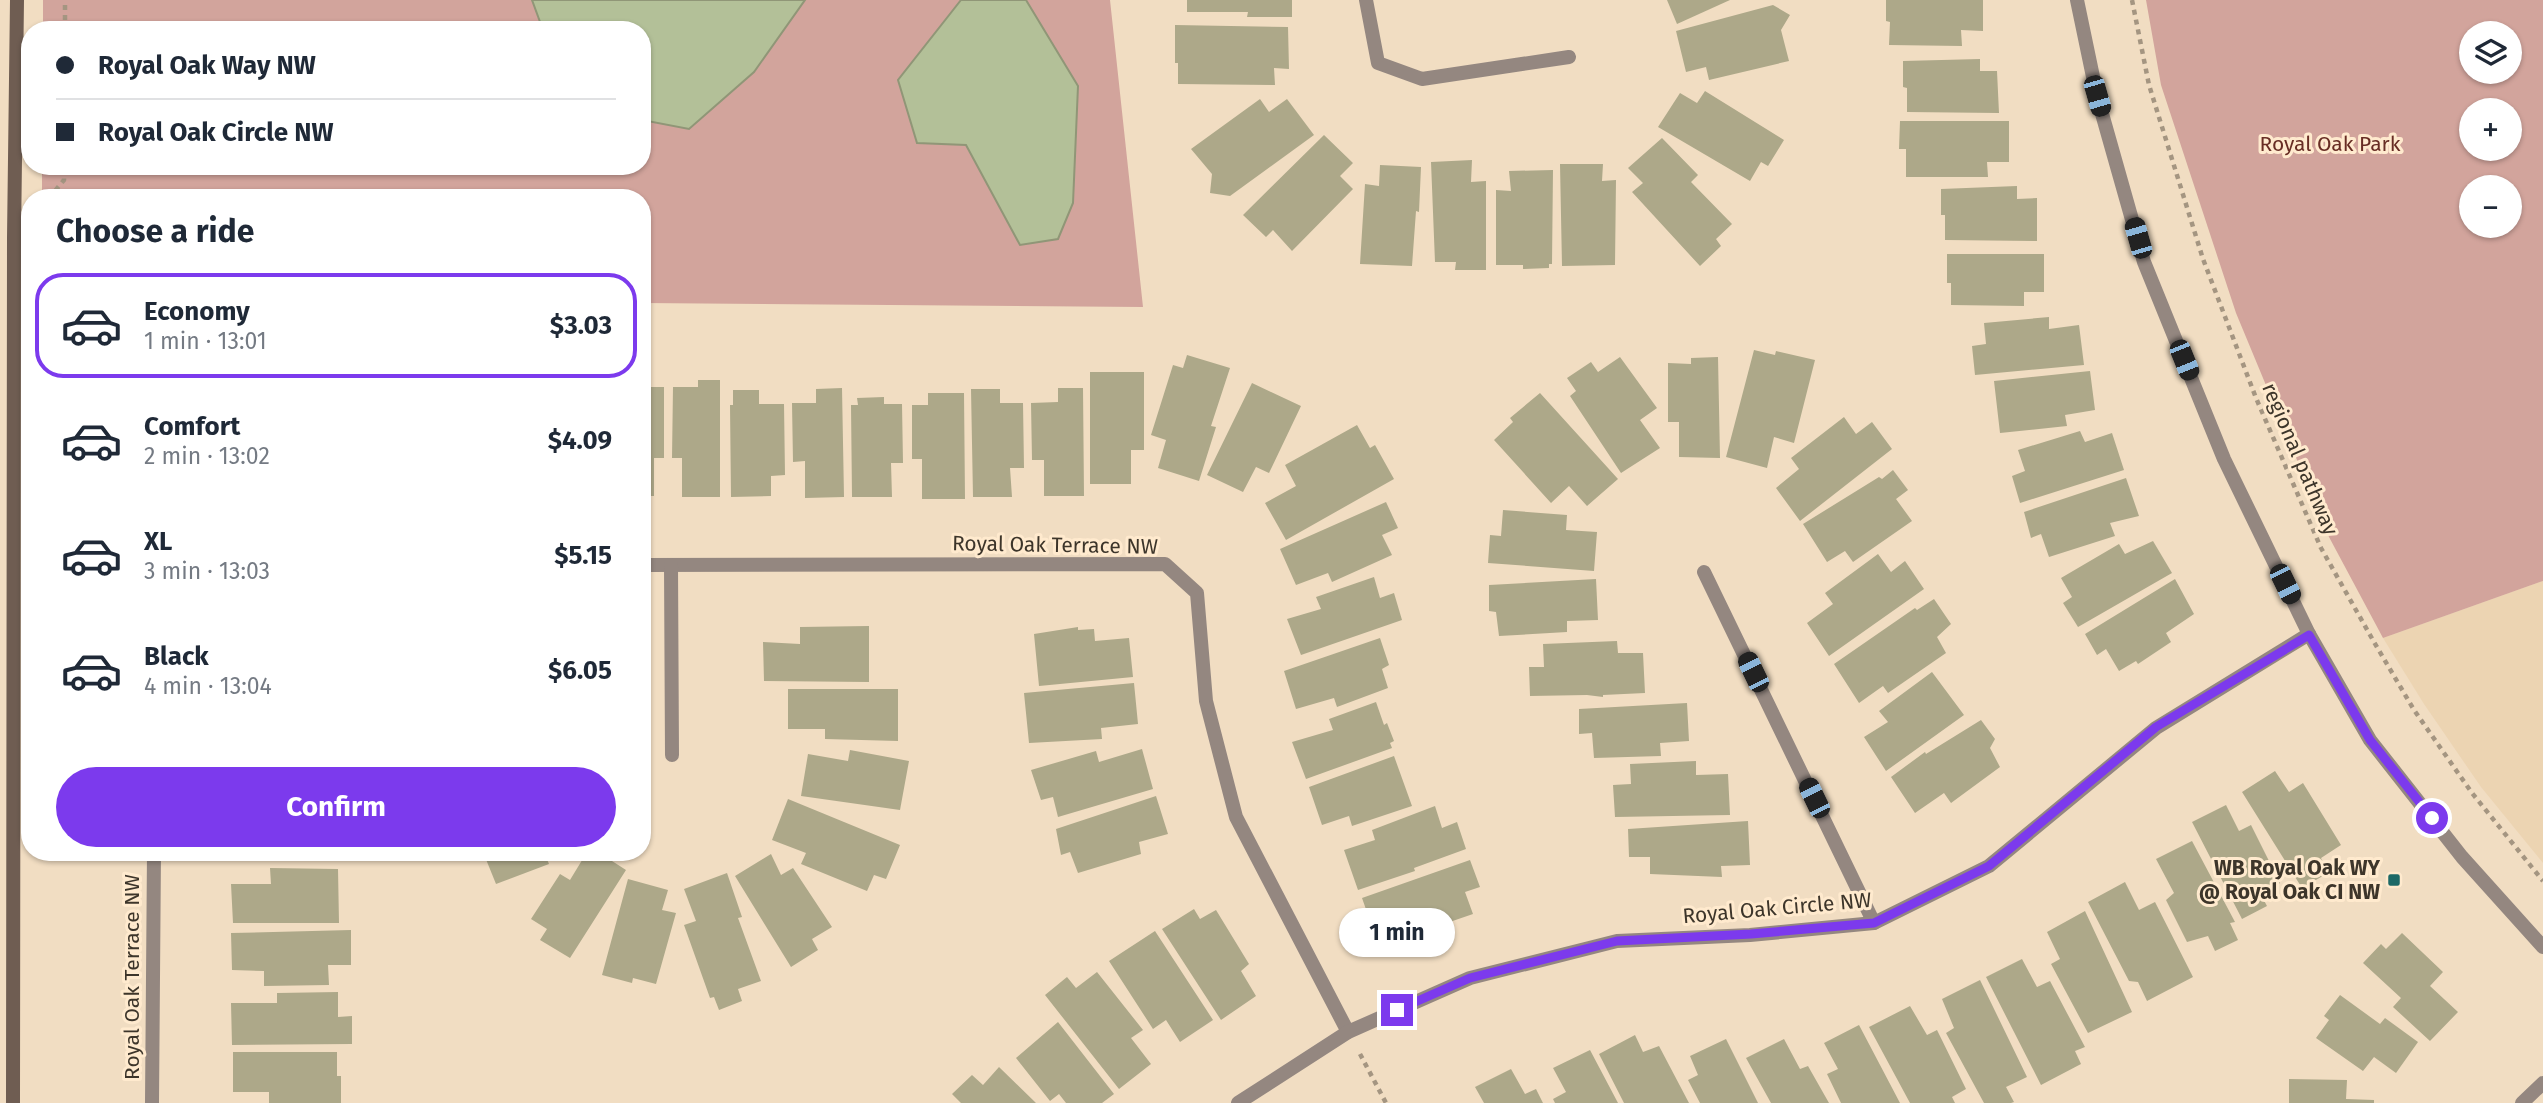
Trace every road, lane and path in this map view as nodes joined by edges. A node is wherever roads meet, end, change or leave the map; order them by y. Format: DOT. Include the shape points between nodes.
graph roads {
  1 [pos="17,0"];
  2 [pos="65,0"];
  3 [pos="1366,0"];
  4 [pos="2077,0"];
  5 [pos="2132,0"];
  6 [pos="65,21"];
  7 [pos="1569,57"];
  8 [pos="651,565"];
  9 [pos="671,565"];
  10 [pos="1704,572"];
  11 [pos="2309,635"];
  12 [pos="672,755"];
  13 [pos="153,861"];
  14 [pos="2543,881"];
  15 [pos="1874,923"];
  16 [pos="2543,947"];
  17 [pos="1348,1032"];
  18 [pos="2543,1083"];
  19 [pos="13,1103"];
  20 [pos="152,1103"];
  21 [pos="1238,1103"];
  22 [pos="1386,1103"];
  23 [pos="2522,1103"];
  1 -- 19 [label="main road"];
  2 -- 6 [label="path"];
  3 -- 7 [label="street" via="1378,63 1422,79"];
  4 -- 11 [label="street" via="2097,96 2144,262 2224,459"];
  5 -- 14 [label="path, regional pathway" via="2150,85 2203,259 2321,548 2414,710 2472,793"];
  8 -- 9 [label="street, Royal Oak Terrace NW"];
  9 -- 12 [label="street"];
  9 -- 17 [label="street, Royal Oak Terrace NW" via="1165,564 1197,593 1206,701 1236,817"];
  10 -- 15 [label="street"];
  11 -- 15 [label="street, Royal Oak Circle NW" via="2156,727 1989,866"];
  11 -- 16 [label="street" via="2370,740 2462,857"];
  13 -- 20 [label="street, Royal Oak Terrace NW"];
  15 -- 17 [label="street, Royal Oak Circle NW" via="1617,941 1470,978"];
  17 -- 21 [label="street, Royal Oak Circle NW"];
  17 -- 22 [label="path"];
  18 -- 23 [label="street"];
}
